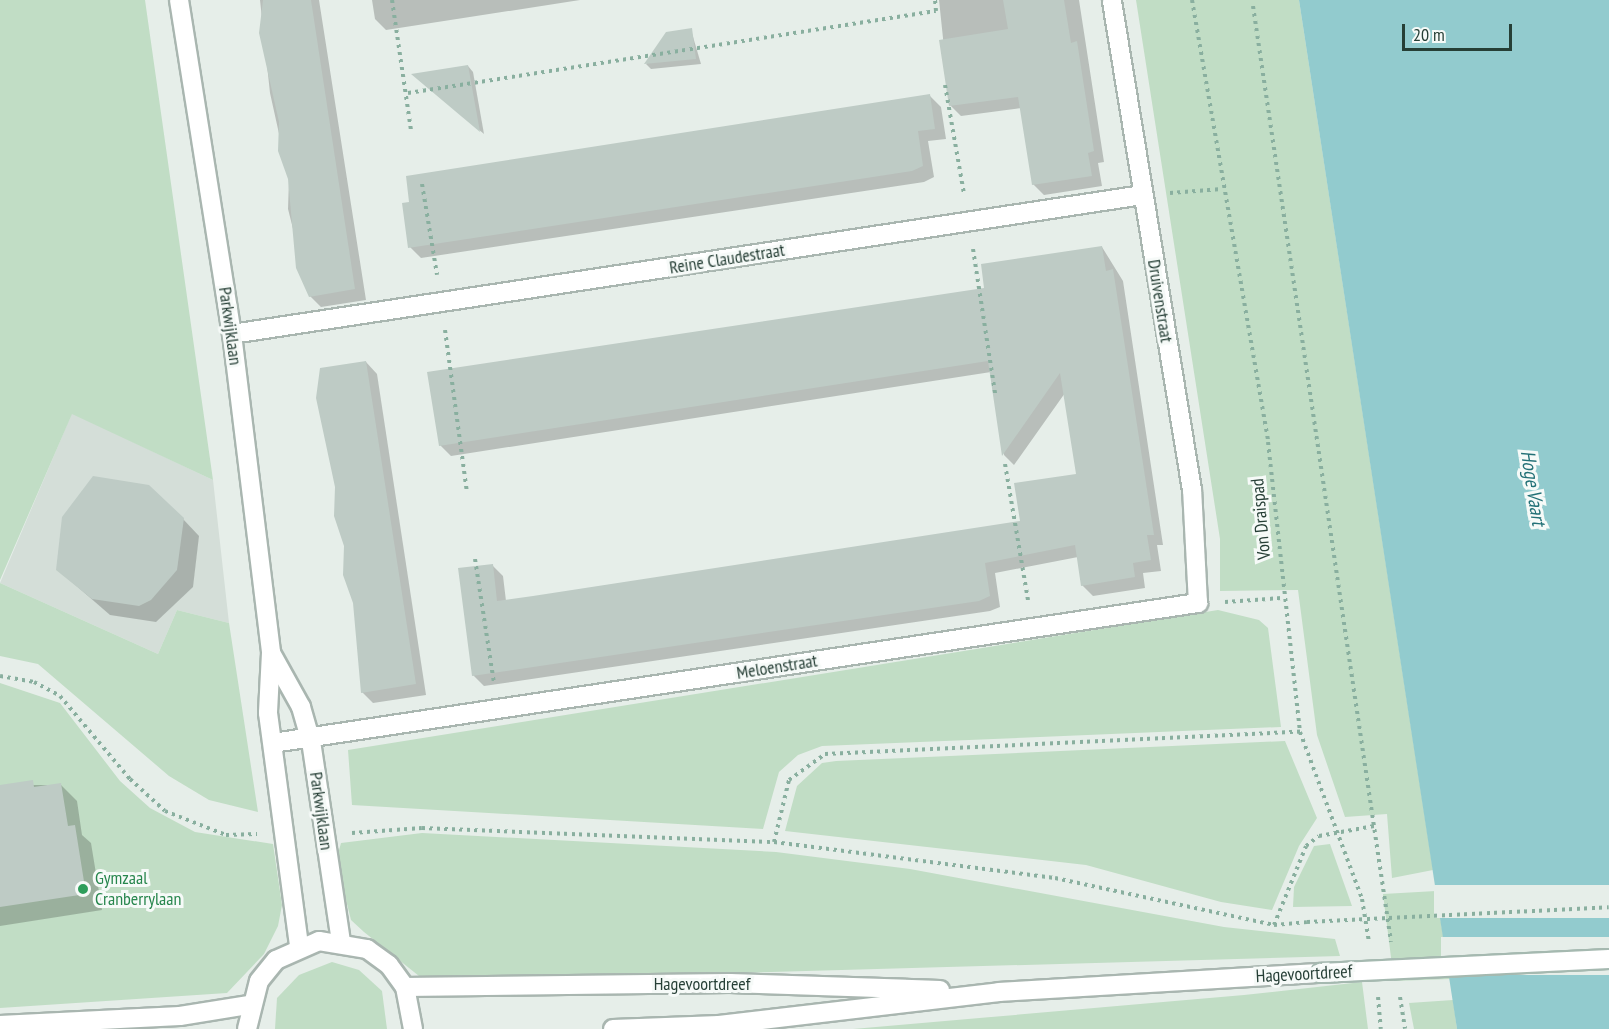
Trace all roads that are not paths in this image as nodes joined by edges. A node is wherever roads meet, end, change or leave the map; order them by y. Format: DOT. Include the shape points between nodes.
graph roads {
  1 [pos="179,0"];
  2 [pos="1112,0"];
  3 [pos="1142,195"];
  4 [pos="232,334"];
  5 [pos="1198,603"];
  6 [pos="271,653"];
  7 [pos="311,741"];
  8 [pos="273,743"];
  9 [pos="341,941"];
  10 [pos="299,946"];
  11 [pos="1609,959"];
  12 [pos="405,987"];
  13 [pos="999,992"];
  14 [pos="249,1005"];
  15 [pos="0,1025"];
  16 [pos="247,1029"];
  17 [pos="413,1029"];
  18 [pos="613,1029"];
  1 -- 4 [label="street, Parkwijklaan"];
  2 -- 3 [label="street, Druivenstraat"];
  3 -- 4 [label="street, Reine Claudestraat"];
  3 -- 5 [label="street, Druivenstraat" via="1191,490"];
  4 -- 6 [label="street, Parkwijklaan"];
  5 -- 7 [label="street, Meloenstraat"];
  6 -- 7 [label="street, Parkwijklaan" via="301,707"];
  6 -- 8 [label="street, Parkwijklaan" via="268,714"];
  7 -- 8 [label="street, Meloenstraat"];
  7 -- 9 [label="street, Parkwijklaan"];
  8 -- 10 [label="street, Parkwijklaan"];
  9 -- 10 [label="street"];
  9 -- 12 [label="street" via="389,964"];
  10 -- 14 [label="street" via="276,960 259,981"];
  11 -- 13 [label="street, Hagevoortdreef, bridge"];
  12 -- 13 [label="street, Hagevoortdreef" via="730,983"];
  12 -- 17 [label="street"];
  13 -- 18 [label="street, Hagevoortdreef" via="719,1025"];
  14 -- 15 [label="street" via="180,1016"];
  14 -- 16 [label="street"];
}
